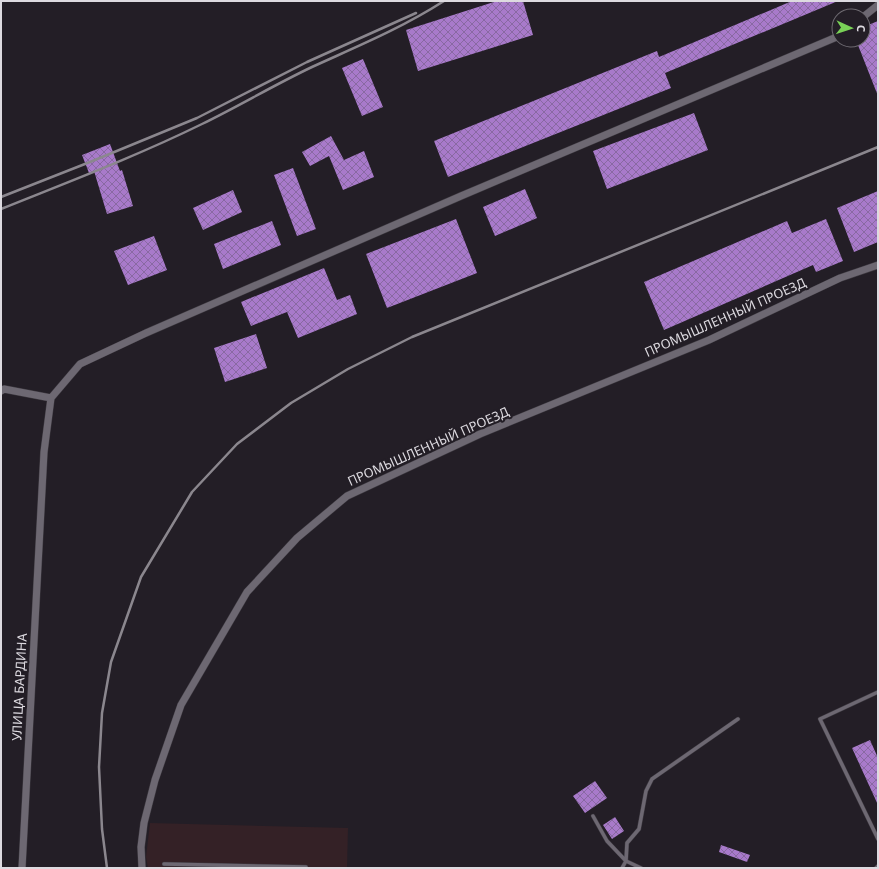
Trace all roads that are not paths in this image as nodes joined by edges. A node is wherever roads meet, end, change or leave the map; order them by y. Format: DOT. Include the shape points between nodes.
graph roads {
  1 [pos="831,39"];
  2 [pos="878,265"];
  3 [pos="1,391"];
  4 [pos="51,398"];
  5 [pos="878,692"];
  6 [pos="738,719"];
  7 [pos="593,816"];
  8 [pos="878,839"];
  9 [pos="626,861"];
  10 [pos="164,864"];
  11 [pos="228,867"];
  12 [pos="306,867"];
  13 [pos="22,868"];
  14 [pos="142,868"];
  15 [pos="622,868"];
  16 [pos="641,868"];
  1 -- 4 [label="street" via="139,336 80,364"];
  2 -- 14 [label="street, ПРОМЫШЛЕННЫЙ ПРОЕЗД" via="840,278 709,340 480,434 347,496 297,538 247,592 181,705 154,780 144,823"];
  3 -- 4 [label="street" via="4,389"];
  4 -- 13 [label="street, УЛИЦА БАРДИНА" via="44,452"];
  5 -- 8 [label="lane" via="820,718"];
  6 -- 9 [label="lane" via="652,779 646,791 639,829 627,843"];
  7 -- 9 [label="lane" via="607,841"];
  9 -- 15 [label="lane"];
  9 -- 16 [label="lane"];
  10 -- 11 [label="lane"];
  11 -- 12 [label="lane"];
}
